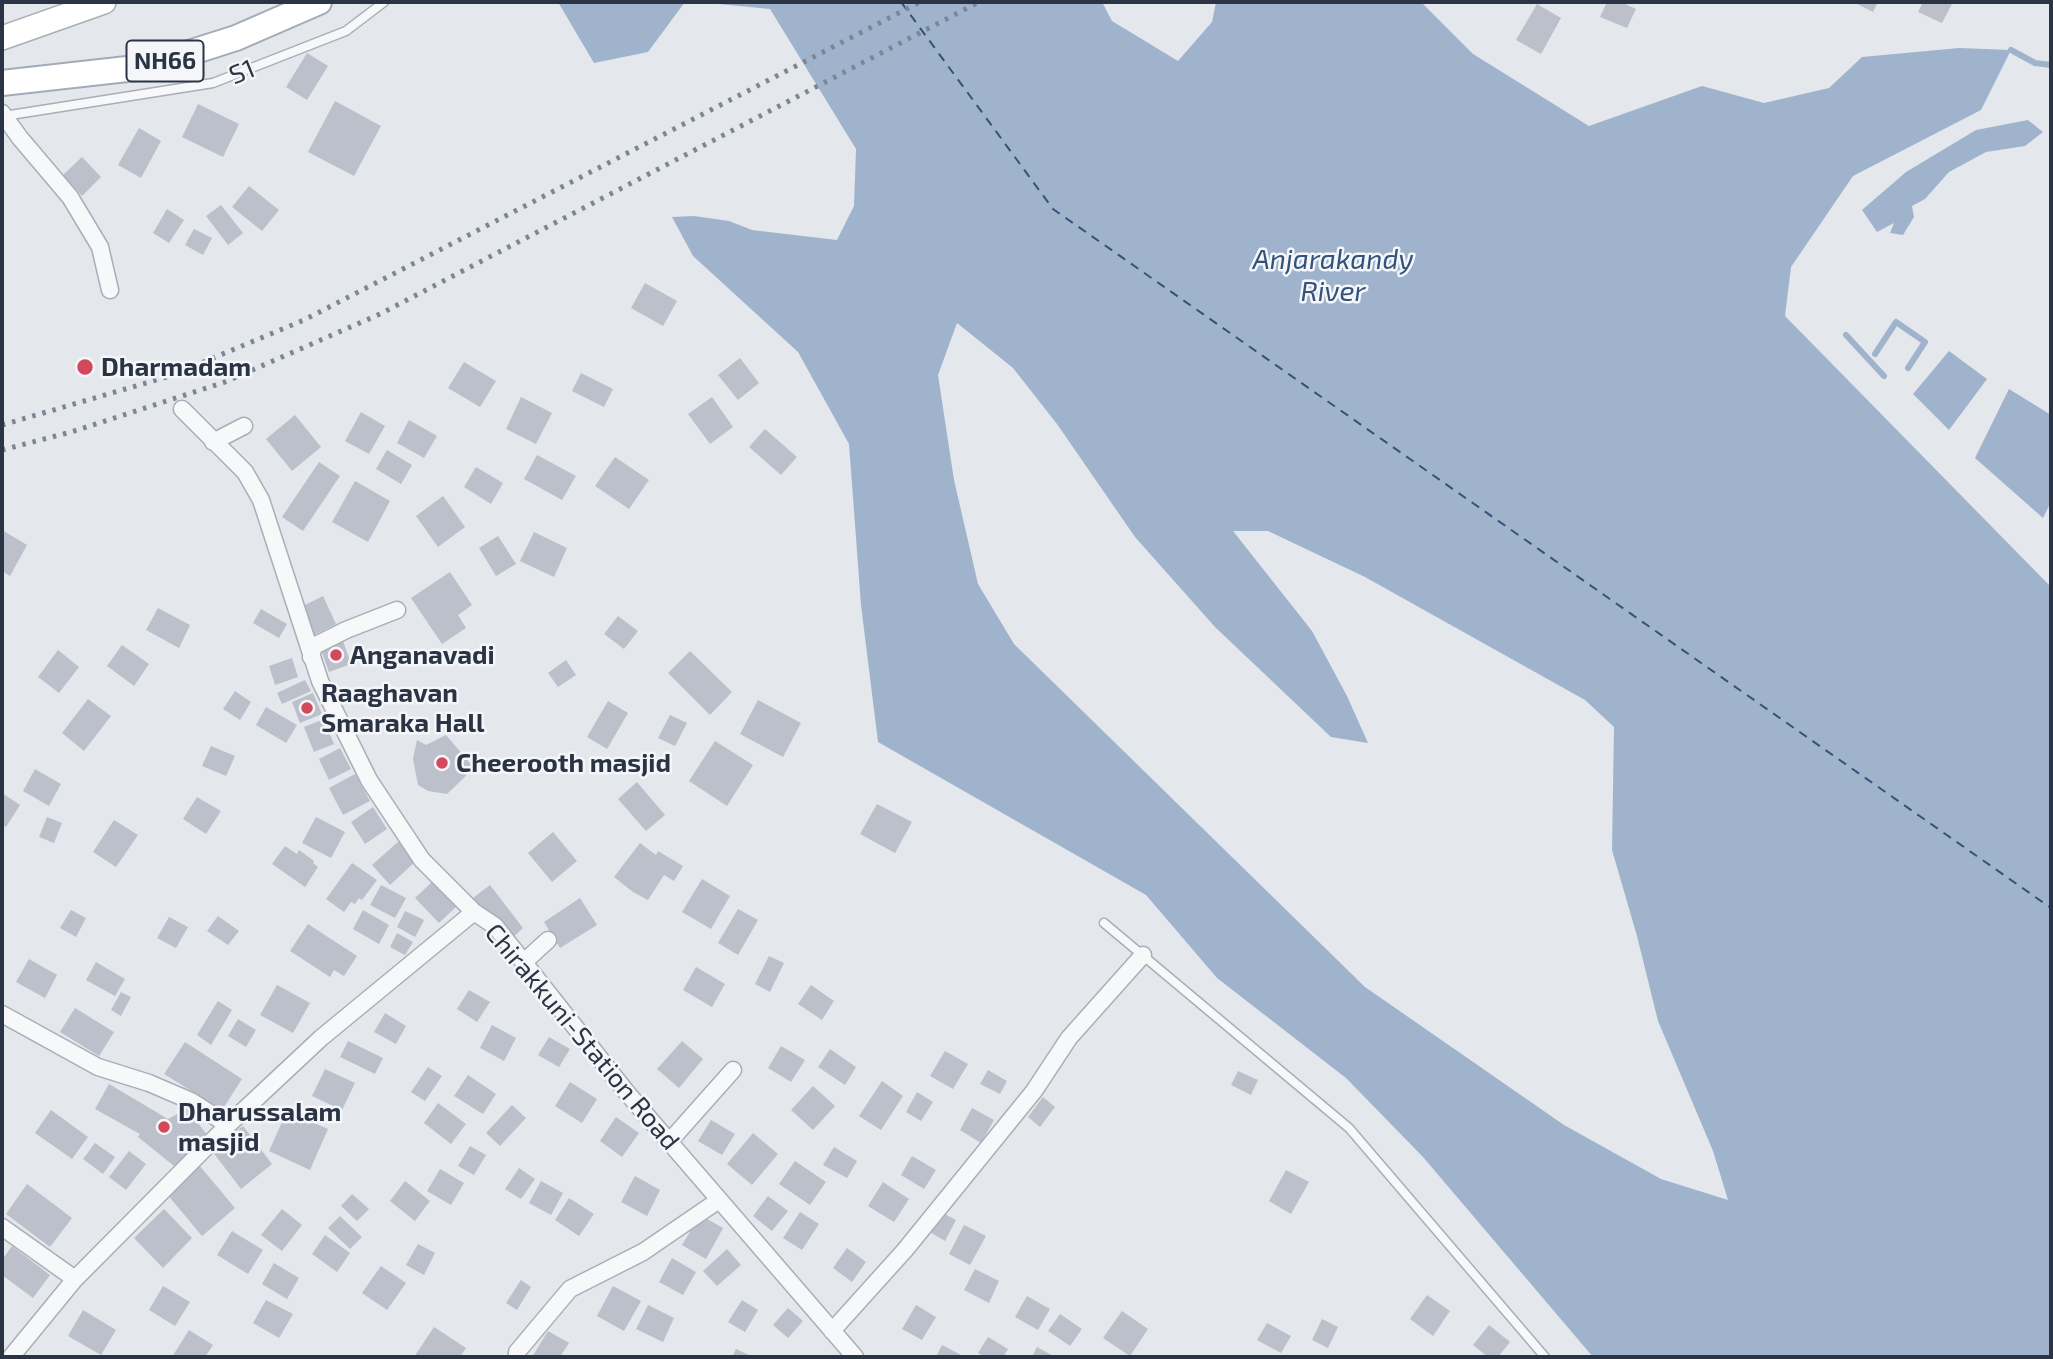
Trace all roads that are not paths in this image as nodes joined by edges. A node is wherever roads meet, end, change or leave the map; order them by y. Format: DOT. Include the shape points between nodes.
graph roads {
  1 [pos="104,2"];
  2 [pos="318,2"];
  3 [pos="384,2"];
  4 [pos="2,38"];
  5 [pos="2,83"];
  6 [pos="3,115"];
  7 [pos="110,290"];
  8 [pos="182,409"];
  9 [pos="244,426"];
  10 [pos="214,442"];
  11 [pos="397,610"];
  12 [pos="312,657"];
  13 [pos="474,912"];
  14 [pos="1104,923"];
  15 [pos="548,940"];
  16 [pos="1143,955"];
  17 [pos="524,962"];
  18 [pos="2,1014"];
  19 [pos="733,1070"];
  20 [pos="228,1125"];
  21 [pos="669,1142"];
  22 [pos="719,1200"];
  23 [pos="2,1227"];
  24 [pos="75,1279"];
  25 [pos="832,1331"];
  26 [pos="11,1357"];
  27 [pos="517,1357"];
  28 [pos="855,1357"];
  29 [pos="1545,1357"];
  1 -- 4 [label="street"];
  2 -- 5 [label="main road, NH66" via="236,38 145,67"];
  3 -- 6 [label="lane, S1" via="346,31 213,83"];
  6 -- 7 [label="street" via="70,197 100,247"];
  8 -- 10 [label="street, Chirakkuni-Station Road"];
  9 -- 10 [label="street"];
  10 -- 12 [label="street, Chirakkuni-Station Road" via="245,472 261,500"];
  11 -- 12 [label="street" via="314,646"];
  12 -- 13 [label="street, Chirakkuni-Station Road" via="377,791 422,860"];
  13 -- 17 [label="street, Chirakkuni-Station Road" via="495,926"];
  13 -- 20 [label="street" via="321,1038"];
  14 -- 16 [label="lane"];
  15 -- 17 [label="street"];
  16 -- 25 [label="street" via="1069,1038 1034,1091 905,1250"];
  16 -- 29 [label="lane" via="1349,1128"];
  17 -- 21 [label="street, Chirakkuni-Station Road"];
  18 -- 20 [label="street" via="98,1067 191,1101"];
  19 -- 21 [label="street"];
  20 -- 24 [label="street"];
  21 -- 22 [label="street, Chirakkuni-Station Road"];
  22 -- 25 [label="street, Chirakkuni-Station Road" via="754,1229"];
  22 -- 27 [label="street" via="643,1252 570,1289"];
  23 -- 24 [label="street"];
  24 -- 26 [label="street"];
  25 -- 28 [label="street, Chirakkuni-Station Road"];
}
